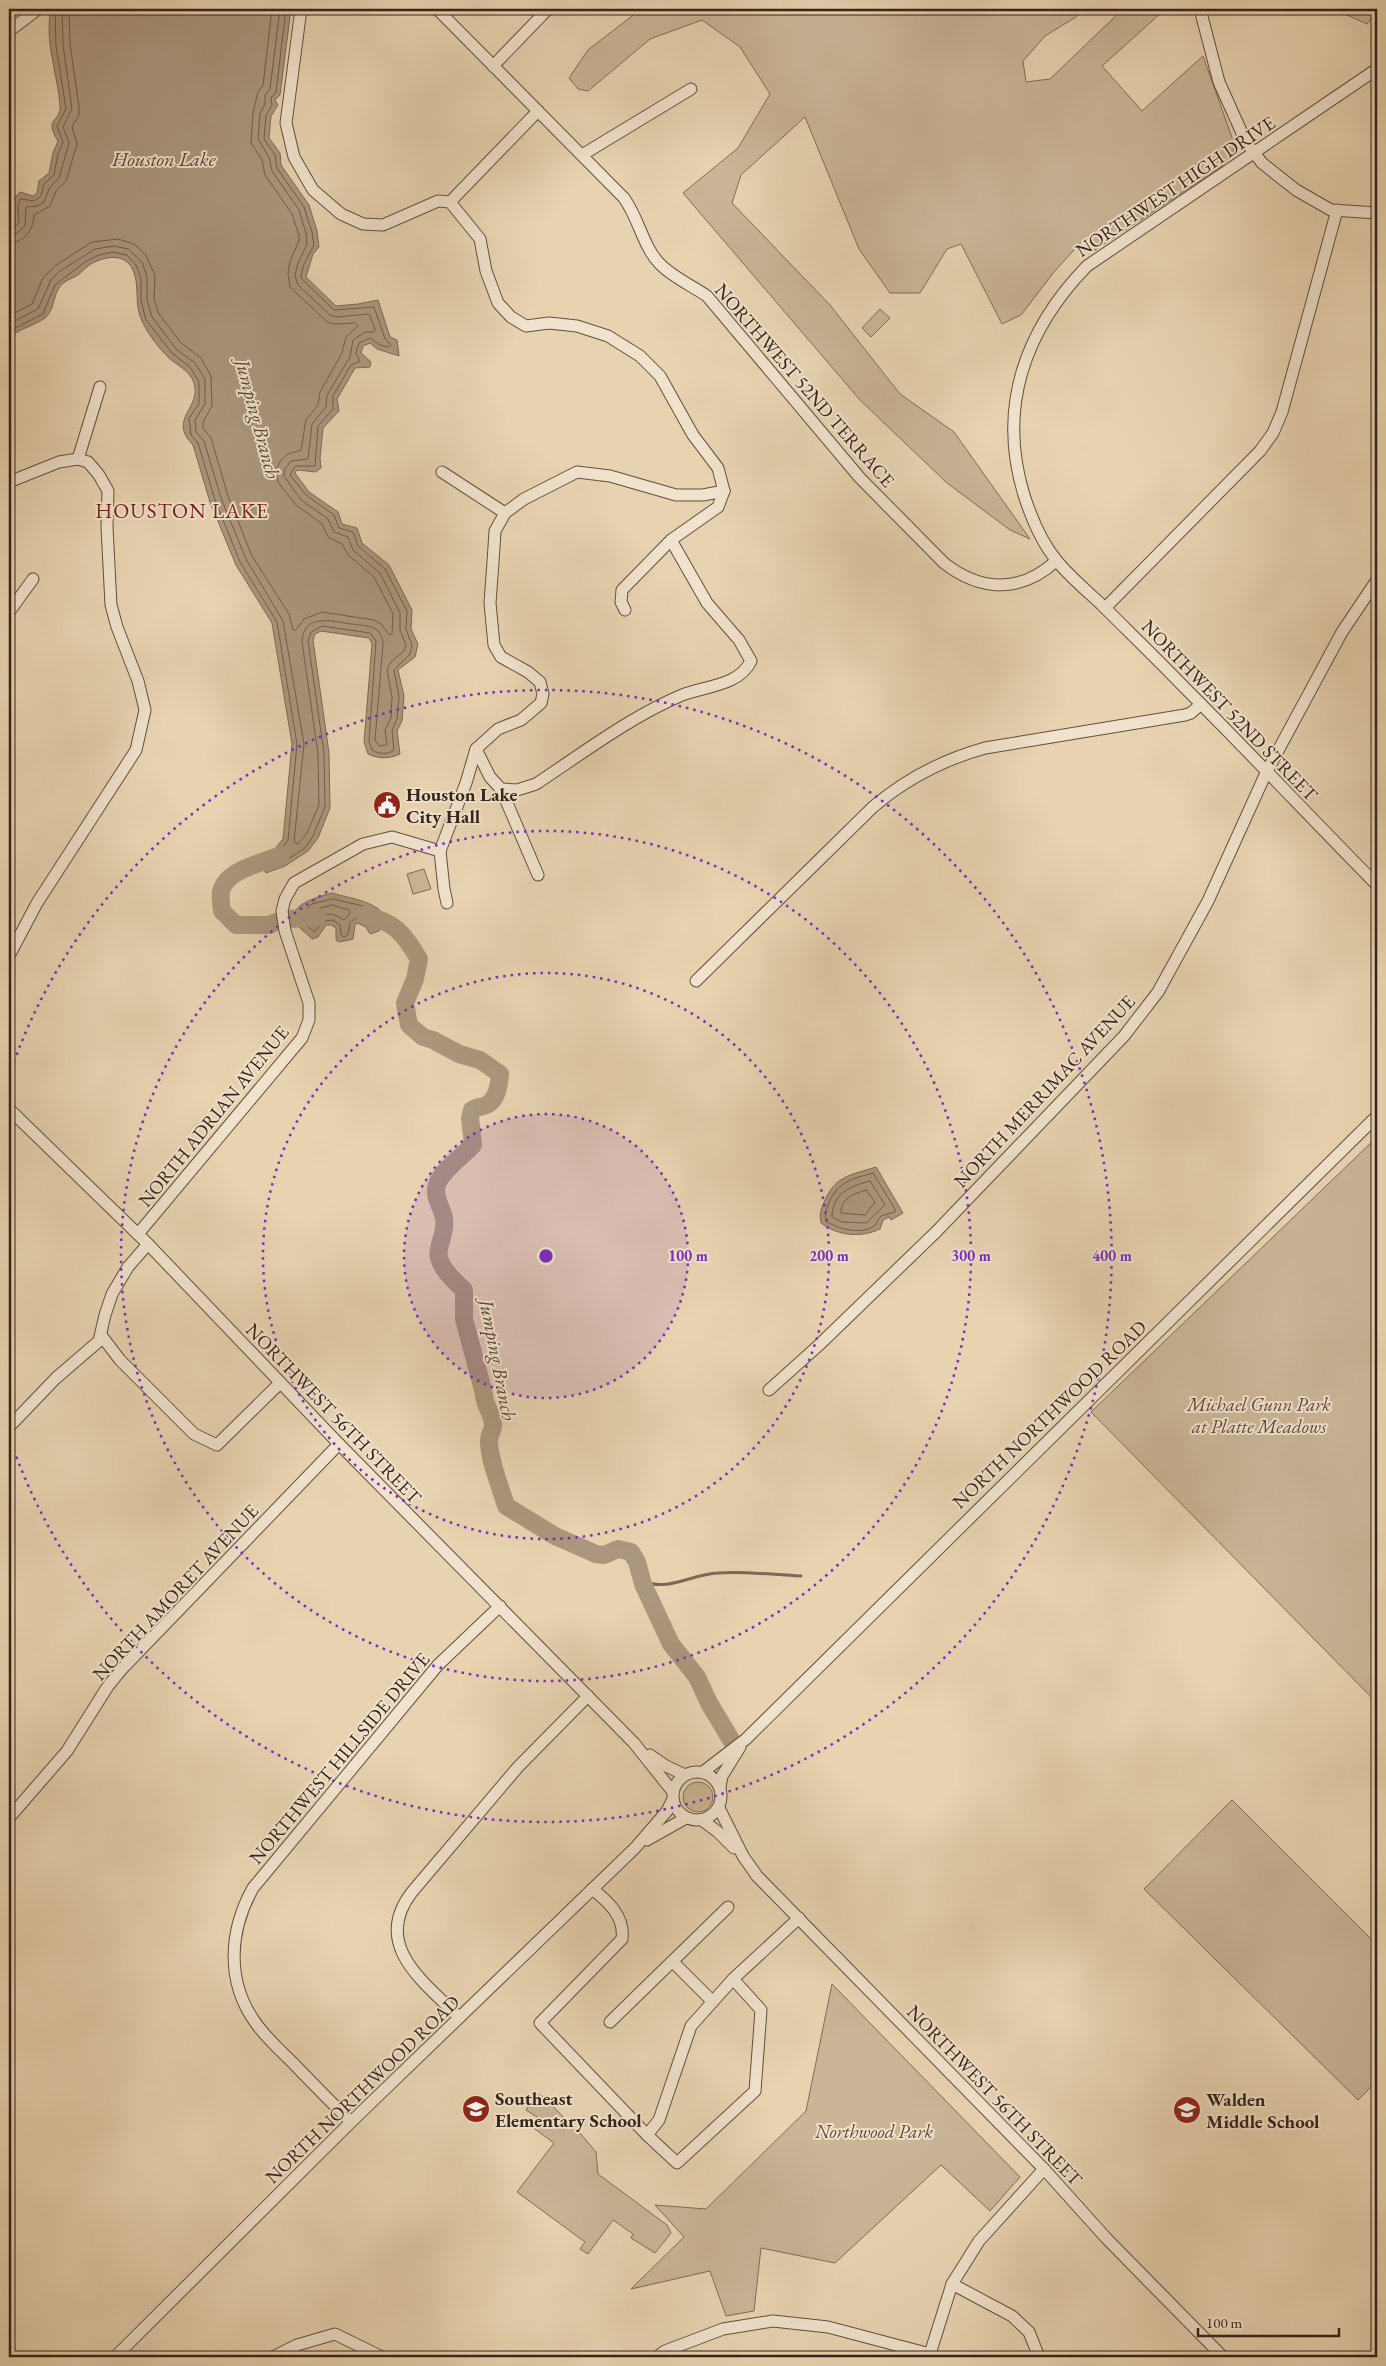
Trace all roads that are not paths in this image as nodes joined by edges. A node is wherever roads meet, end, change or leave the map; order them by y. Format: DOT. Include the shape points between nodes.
graph roads {
  1 [pos="38,9"];
  2 [pos="301,9"];
  3 [pos="438,9"];
  4 [pos="548,9"];
  5 [pos="1200,9"];
  6 [pos="9,31"];
  7 [pos="493,66"];
  8 [pos="1377,70"];
  9 [pos="691,89"];
  10 [pos="538,111"];
  11 [pos="1254,153"];
  12 [pos="582,155"];
  13 [pos="450,202"];
  14 [pos="1337,210"];
  15 [pos="1377,213"];
  16 [pos="100,387"];
  17 [pos="78,459"];
  18 [pos="442,472"];
  19 [pos="9,482"];
  20 [pos="724,491"];
  21 [pos="505,514"];
  22 [pos="671,540"];
  23 [pos="1056,561"];
  24 [pos="33,579"];
  25 [pos="1377,580"];
  26 [pos="1105,608"];
  27 [pos="625,610"];
  28 [pos="9,612"];
  29 [pos="1201,704"];
  30 [pos="476,749"];
  31 [pos="1266,773"];
  32 [pos="502,789"];
  33 [pos="440,851"];
  34 [pos="538,875"];
  35 [pos="1377,885"];
  36 [pos="447,903"];
  37 [pos="9,956"];
  38 [pos="696,981"];
  39 [pos="9,1109"];
  40 [pos="1377,1116"];
  41 [pos="138,1234"];
  42 [pos="148,1244"];
  43 [pos="101,1335"];
  44 [pos="280,1382"];
  45 [pos="769,1390"];
  46 [pos="9,1427"];
  47 [pos="339,1444"];
  48 [pos="500,1606"];
  49 [pos="588,1696"];
  50 [pos="746,1739"];
  51 [pos="634,1743"];
  52 [pos="703,1772"];
  53 [pos="685,1775"];
  54 [pos="720,1788"];
  55 [pos="673,1795"];
  56 [pos="719,1808"];
  57 [pos="9,1818"];
  58 [pos="686,1818"];
  59 [pos="702,1820"];
  60 [pos="635,1848"];
  61 [pos="742,1856"];
  62 [pos="592,1889"];
  63 [pos="728,1907"];
  64 [pos="799,1918"];
  65 [pos="673,1962"];
  66 [pos="733,1979"];
  67 [pos="712,2001"];
  68 [pos="459,2017"];
  69 [pos="610,2022"];
  70 [pos="351,2122"];
  71 [pos="647,2136"];
  72 [pos="1044,2169"];
  73 [pos="952,2284"];
  74 [pos="382,2356"];
  75 [pos="929,2356"];
  76 [pos="115,2357"];
  77 [pos="272,2357"];
  78 [pos="657,2357"];
  79 [pos="1038,2357"];
  80 [pos="1223,2357"];
  1 -- 6 [label="street"];
  2 -- 13 [label="street" via="286,123 294,157 313,190 341,214 363,224 383,225 438,201"];
  3 -- 7 [label="street, NORTHWEST 52ND TERRACE"];
  4 -- 7 [label="street"];
  5 -- 11 [label="street" via="1219,82"];
  7 -- 10 [label="street, NORTHWEST 52ND TERRACE"];
  8 -- 11 [label="street, NORTHWEST HIGH DRIVE"];
  9 -- 12 [label="street"];
  10 -- 12 [label="street, NORTHWEST 52ND TERRACE"];
  10 -- 13 [label="street"];
  11 -- 14 [label="street" via="1296,190 1331,210"];
  11 -- 23 [label="street, NORTHWEST HIGH DRIVE" via="1087,266 1054,302 1029,346 1016,392 1016,462 1028,506"];
  12 -- 23 [label="street, NORTHWEST 52ND TERRACE" via="633,210 646,243 658,262 707,296 860,478 944,563 972,580 1000,585 1024,582"];
  13 -- 20 [label="street" via="480,239 486,271 498,303 511,317 526,326 549,323 577,326 608,336 640,356 660,376 693,435 718,468"];
  14 -- 15 [label="street"];
  14 -- 26 [label="street" via="1282,412 1273,433 1260,451"];
  16 -- 17 [label="street"];
  17 -- 19 [label="street" via="59,462"];
  17 -- 37 [label="street" via="88,462 108,491 111,605 145,710 136,750 37,903"];
  18 -- 21 [label="street"];
  20 -- 21 [label="street" via="676,495 610,476 577,472 524,499"];
  20 -- 22 [label="street" via="718,506"];
  21 -- 30 [label="street" via="495,531 490,603 494,645 501,657 540,682 543,694 541,703 522,720 498,730"];
  22 -- 27 [label="street" via="622,590 621,602"];
  22 -- 32 [label="street" via="707,604 740,640 751,661 746,671 731,681 684,694 649,710 536,784 517,790"];
  23 -- 26 [label="street, NORTHWEST 52ND STREET"];
  24 -- 28 [label="street"];
  25 -- 31 [label="street, NORTH MERRIMAC AVENUE" via="1342,632"];
  26 -- 29 [label="street, NORTHWEST 52ND STREET"];
  29 -- 31 [label="street, NORTHWEST 52ND STREET"];
  29 -- 38 [label="street" via="1185,715 985,748 928,769 873,807"];
  30 -- 32 [label="street" via="490,777"];
  30 -- 33 [label="street"];
  31 -- 35 [label="street, NORTHWEST 52ND STREET"];
  31 -- 45 [label="street, NORTH MERRIMAC AVENUE" via="1203,909 1158,992 1124,1036 936,1232"];
  32 -- 34 [label="street"];
  33 -- 36 [label="street"];
  33 -- 41 [label="street, NORTH ADRIAN AVENUE" via="399,838 363,844 294,883 282,911 309,1003 309,1020 302,1038"];
  39 -- 41 [label="street, NORTHWEST 56TH STREET"];
  40 -- 50 [label="street, NORTH NORTHWOOD ROAD"];
  41 -- 42 [label="street, NORTHWEST 56TH STREET"];
  42 -- 43 [label="street" via="128,1267 112,1294"];
  42 -- 44 [label="street, NORTHWEST 56TH STREET"];
  43 -- 44 [label="street" via="120,1360 194,1434 217,1445"];
  43 -- 46 [label="street" via="95,1346 56,1378"];
  44 -- 47 [label="street, NORTHWEST 56TH STREET"];
  47 -- 48 [label="street, NORTHWEST 56TH STREET"];
  47 -- 57 [label="street, NORTH AMORET AVENUE" via="122,1670 108,1686 67,1752"];
  48 -- 49 [label="street, NORTHWEST 56TH STREET"];
  48 -- 70 [label="street, NORTHWEST HILLSIDE DRIVE" via="438,1665 253,1888 239,1918 234,1949 235,1976 254,2022"];
  49 -- 51 [label="street, NORTHWEST 56TH STREET"];
  49 -- 68 [label="street" via="518,1767 412,1892 401,1911 398,1939 405,1960"];
  50 -- 52 [label="street, NORTH NORTHWOOD ROAD"];
  50 -- 54 [label="street, NORTH NORTHWOOD ROAD" via="722,1776"];
  51 -- 53 [label="street, NORTHWEST 56TH STREET"];
  51 -- 55 [label="street, NORTHWEST 56TH STREET"];
  52 -- 53 [label="street"];
  52 -- 54 [label="street" via="710,1775"];
  53 -- 55 [label="street"];
  54 -- 56 [label="street"];
  55 -- 58 [label="street" via="680,1813"];
  55 -- 60 [label="street, NORTH NORTHWOOD ROAD" via="668,1811"];
  56 -- 59 [label="street"];
  56 -- 61 [label="street, NORTHWEST 56TH STREET"];
  58 -- 59 [label="street"];
  58 -- 60 [label="street, NORTH NORTHWOOD ROAD"];
  59 -- 61 [label="street, NORTHWEST 56TH STREET"];
  60 -- 62 [label="street, NORTH NORTHWOOD ROAD"];
  61 -- 64 [label="street, NORTHWEST 56TH STREET"];
  62 -- 68 [label="street, NORTH NORTHWOOD ROAD"];
  62 -- 71 [label="street" via="617,1914 622,1924 622,1939 540,2022"];
  63 -- 65 [label="street"];
  64 -- 66 [label="street"];
  64 -- 72 [label="street, NORTHWEST 56TH STREET"];
  65 -- 67 [label="street"];
  65 -- 69 [label="street"];
  66 -- 67 [label="street"];
  66 -- 71 [label="street" via="761,2010 755,2091 677,2164"];
  67 -- 71 [label="street" via="692,2026 659,2120"];
  68 -- 70 [label="street, NORTH NORTHWOOD ROAD"];
  70 -- 76 [label="street, NORTH NORTHWOOD ROAD"];
  72 -- 73 [label="street" via="979,2241"];
  72 -- 80 [label="street, NORTHWEST 56TH STREET"];
  73 -- 75 [label="street"];
  73 -- 79 [label="street" via="1012,2316 1029,2332"];
  74 -- 77 [label="street" via="335,2334"];
  75 -- 78 [label="street" via="828,2327 774,2321 723,2329"];
}
